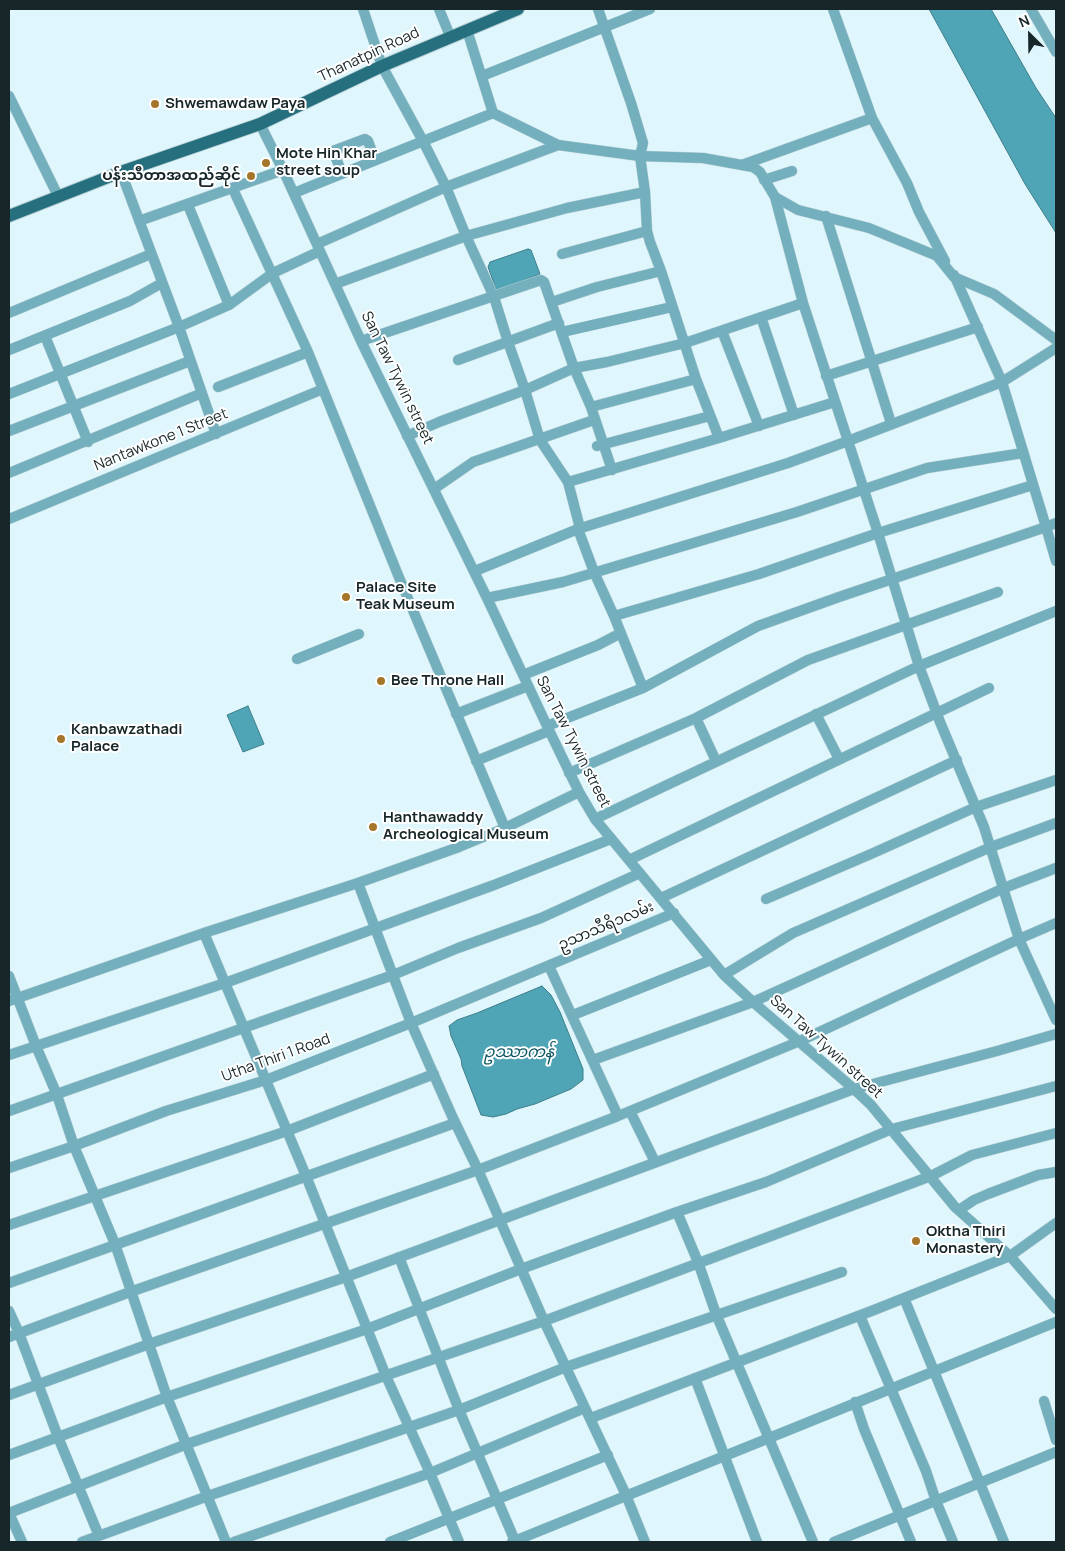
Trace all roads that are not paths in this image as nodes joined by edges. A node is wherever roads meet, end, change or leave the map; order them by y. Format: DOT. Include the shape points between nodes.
graph roads {
  1 [pos="363,9"];
  2 [pos="439,9"];
  3 [pos="518,9"];
  4 [pos="598,9"];
  5 [pos="650,9"];
  6 [pos="833,9"];
  7 [pos="1031,9"];
  8 [pos="604,26"];
  9 [pos="467,30"];
  10 [pos="450,36"];
  11 [pos="1056,52"];
  12 [pos="382,66"];
  13 [pos="482,76"];
  14 [pos="9,96"];
  15 [pos="493,113"];
  16 [pos="872,118"];
  17 [pos="260,124"];
  18 [pos="423,140"];
  19 [pos="558,145"];
  20 [pos="640,156"];
  21 [pos="375,160"];
  22 [pos="741,165"];
  23 [pos="283,170"];
  24 [pos="792,171"];
  25 [pos="121,172"];
  26 [pos="342,173"];
  27 [pos="764,180"];
  28 [pos="446,187"];
  29 [pos="234,189"];
  30 [pos="645,192"];
  31 [pos="294,194"];
  32 [pos="58,196"];
  33 [pos="775,197"];
  34 [pos="188,205"];
  35 [pos="9,216"];
  36 [pos="826,216"];
  37 [pos="139,221"];
  38 [pos="647,231"];
  39 [pos="466,236"];
  40 [pos="318,247"];
  41 [pos="151,254"];
  42 [pos="562,254"];
  43 [pos="661,271"];
  44 [pos="273,273"];
  45 [pos="954,276"];
  46 [pos="162,282"];
  47 [pos="335,284"];
  48 [pos="494,297"];
  49 [pos="552,302"];
  50 [pos="803,303"];
  51 [pos="229,305"];
  52 [pos="672,307"];
  53 [pos="9,313"];
  54 [pos="761,317"];
  55 [pos="179,327"];
  56 [pos="561,327"];
  57 [pos="978,327"];
  58 [pos="722,331"];
  59 [pos="44,336"];
  60 [pos="1056,340"];
  61 [pos="361,341"];
  62 [pos="508,342"];
  63 [pos="685,343"];
  64 [pos="1056,348"];
  65 [pos="9,350"];
  66 [pos="308,352"];
  67 [pos="458,360"];
  68 [pos="190,361"];
  69 [pos="871,362"];
  70 [pos="574,368"];
  71 [pos="60,373"];
  72 [pos="826,376"];
  73 [pos="696,379"];
  74 [pos="1002,382"];
  75 [pos="218,387"];
  76 [pos="323,389"];
  77 [pos="526,390"];
  78 [pos="202,393"];
  79 [pos="9,394"];
  80 [pos="835,402"];
  81 [pos="73,406"];
  82 [pos="590,408"];
  83 [pos="794,415"];
  84 [pos="710,416"];
  85 [pos="594,420"];
  86 [pos="891,423"];
  87 [pos="759,426"];
  88 [pos="9,431"];
  89 [pos="216,434"];
  90 [pos="407,436"];
  91 [pos="719,438"];
  92 [pos="540,440"];
  93 [pos="848,441"];
  94 [pos="88,442"];
  95 [pos="600,445"];
  96 [pos="1024,453"];
  97 [pos="612,470"];
  98 [pos="9,473"];
  99 [pos="568,482"];
  100 [pos="1033,485"];
  101 [pos="434,489"];
  102 [pos="864,489"];
  103 [pos="9,518"];
  104 [pos="1056,523"];
  105 [pos="1046,527"];
  106 [pos="579,528"];
  107 [pos="878,533"];
  108 [pos="1056,561"];
  109 [pos="475,571"];
  110 [pos="594,572"];
  111 [pos="893,579"];
  112 [pos="998,592"];
  113 [pos="487,598"];
  114 [pos="1056,611"];
  115 [pos="614,616"];
  116 [pos="906,624"];
  117 [pos="620,633"];
  118 [pos="359,634"];
  119 [pos="297,659"];
  120 [pos="919,666"];
  121 [pos="523,675"];
  122 [pos="528,686"];
  123 [pos="643,688"];
  124 [pos="989,688"];
  125 [pos="937,712"];
  126 [pos="456,714"];
  127 [pos="816,714"];
  128 [pos="696,718"];
  129 [pos="548,729"];
  130 [pos="839,759"];
  131 [pos="957,760"];
  132 [pos="476,761"];
  133 [pos="716,761"];
  134 [pos="569,773"];
  135 [pos="1056,780"];
  136 [pos="579,792"];
  137 [pos="976,807"];
  138 [pos="595,819"];
  139 [pos="1056,823"];
  140 [pos="505,828"];
  141 [pos="611,839"];
  142 [pos="991,847"];
  143 [pos="629,860"];
  144 [pos="1056,868"];
  145 [pos="640,873"];
  146 [pos="358,883"];
  147 [pos="1004,888"];
  148 [pos="661,898"];
  149 [pos="766,899"];
  150 [pos="674,913"];
  151 [pos="1056,923"];
  152 [pos="374,929"];
  153 [pos="204,933"];
  154 [pos="1020,939"];
  155 [pos="711,960"];
  156 [pos="549,966"];
  157 [pos="393,975"];
  158 [pos="724,975"];
  159 [pos="9,976"];
  160 [pos="225,983"];
  161 [pos="13,1000"];
  162 [pos="753,1002"];
  163 [pos="573,1015"];
  164 [pos="1056,1020"];
  165 [pos="411,1023"];
  166 [pos="244,1027"];
  167 [pos="1056,1034"];
  168 [pos="800,1042"];
  169 [pos="36,1046"];
  170 [pos="9,1055"];
  171 [pos="593,1060"];
  172 [pos="434,1074"];
  173 [pos="266,1080"];
  174 [pos="1056,1086"];
  175 [pos="854,1089"];
  176 [pos="58,1095"];
  177 [pos="9,1111"];
  178 [pos="630,1112"];
  179 [pos="618,1116"];
  180 [pos="455,1123"];
  181 [pos="892,1129"];
  182 [pos="287,1131"];
  183 [pos="1056,1134"];
  184 [pos="74,1146"];
  185 [pos="655,1162"];
  186 [pos="9,1168"];
  187 [pos="478,1170"];
  188 [pos="1056,1172"];
  189 [pos="306,1176"];
  190 [pos="931,1176"];
  191 [pos="96,1196"];
  192 [pos="959,1210"];
  193 [pos="677,1212"];
  194 [pos="499,1220"];
  195 [pos="1056,1223"];
  196 [pos="325,1224"];
  197 [pos="9,1225"];
  198 [pos="115,1244"];
  199 [pos="1010,1256"];
  200 [pos="399,1257"];
  201 [pos="698,1262"];
  202 [pos="520,1269"];
  203 [pos="842,1272"];
  204 [pos="346,1277"];
  205 [pos="9,1283"];
  206 [pos="130,1292"];
  207 [pos="904,1298"];
  208 [pos="418,1309"];
  209 [pos="1056,1309"];
  210 [pos="9,1311"];
  211 [pos="716,1314"];
  212 [pos="860,1316"];
  213 [pos="544,1321"];
  214 [pos="1056,1322"];
  215 [pos="367,1329"];
  216 [pos="19,1333"];
  217 [pos="9,1336"];
  218 [pos="149,1344"];
  219 [pos="438,1358"];
  220 [pos="736,1362"];
  221 [pos="566,1367"];
  222 [pos="934,1370"];
  223 [pos="386,1376"];
  224 [pos="695,1378"];
  225 [pos="40,1384"];
  226 [pos="891,1388"];
  227 [pos="9,1395"];
  228 [pos="167,1397"];
  229 [pos="1044,1401"];
  230 [pos="855,1402"];
  231 [pos="585,1408"];
  232 [pos="458,1410"];
  233 [pos="591,1418"];
  234 [pos="408,1427"];
  235 [pos="58,1437"];
  236 [pos="768,1438"];
  237 [pos="1056,1440"];
  238 [pos="187,1444"];
  239 [pos="1056,1452"];
  240 [pos="478,1454"];
  241 [pos="9,1455"];
  242 [pos="608,1455"];
  243 [pos="725,1455"];
  244 [pos="430,1473"];
  245 [pos="979,1483"];
  246 [pos="79,1487"];
  247 [pos="626,1495"];
  248 [pos="208,1496"];
  249 [pos="497,1499"];
  250 [pos="936,1501"];
  251 [pos="9,1513"];
  252 [pos="900,1516"];
  253 [pos="450,1519"];
  254 [pos="99,1536"];
  255 [pos="22,1542"];
  256 [pos="82,1542"];
  257 [pos="226,1542"];
  258 [pos="234,1542"];
  259 [pos="390,1542"];
  260 [pos="458,1542"];
  261 [pos="514,1542"];
  262 [pos="645,1542"];
  263 [pos="757,1542"];
  264 [pos="813,1542"];
  265 [pos="834,1542"];
  266 [pos="911,1542"];
  267 [pos="953,1542"];
  268 [pos="1004,1542"];
  1 -- 12 [label="street"];
  2 -- 10 [label="street"];
  3 -- 9 [label="main road, Thanatpin Road"];
  4 -- 8 [label="street"];
  5 -- 8 [label="street"];
  6 -- 16 [label="street"];
  7 -- 11 [label="street"];
  8 -- 13 [label="street"];
  8 -- 20 [label="street" via="632,103 643,143"];
  9 -- 10 [label="main road, Thanatpin Road"];
  9 -- 13 [label="street"];
  10 -- 12 [label="main road, Thanatpin Road"];
  12 -- 17 [label="main road, Thanatpin Road"];
  12 -- 18 [label="street"];
  13 -- 15 [label="street"];
  14 -- 32 [label="street"];
  15 -- 18 [label="street"];
  15 -- 19 [label="street"];
  16 -- 22 [label="street"];
  16 -- 45 [label="street"];
  17 -- 23 [label="street, San Taw Tywin street"];
  17 -- 25 [label="main road, Thanatpin Road"];
  18 -- 21 [label="street"];
  18 -- 28 [label="street"];
  19 -- 20 [label="street"];
  19 -- 28 [label="street"];
  20 -- 22 [label="street" via="703,158"];
  20 -- 30 [label="street"];
  21 -- 26 [label="street"];
  21 -- 26 [label="street" via="365,139 333,151"];
  22 -- 27 [label="street" via="758,169"];
  23 -- 29 [label="street"];
  23 -- 31 [label="street, San Taw Tywin street"];
  24 -- 27 [label="street"];
  25 -- 32 [label="main road, Thanatpin Road"];
  25 -- 37 [label="street"];
  26 -- 31 [label="street"];
  27 -- 33 [label="street"];
  28 -- 39 [label="street"];
  28 -- 40 [label="street"];
  29 -- 34 [label="street"];
  29 -- 44 [label="street"];
  30 -- 38 [label="street"];
  30 -- 39 [label="street" via="567,208"];
  31 -- 40 [label="street, San Taw Tywin street"];
  32 -- 35 [label="main road, Thanatpin Road"];
  33 -- 36 [label="street" via="798,210"];
  33 -- 50 [label="street"];
  34 -- 37 [label="street"];
  34 -- 51 [label="street"];
  36 -- 45 [label="street" via="869,228 934,255"];
  36 -- 69 [label="street"];
  37 -- 41 [label="street"];
  38 -- 42 [label="street"];
  38 -- 43 [label="street"];
  39 -- 47 [label="street"];
  39 -- 48 [label="street"];
  40 -- 44 [label="street"];
  40 -- 47 [label="street, San Taw Tywin street"];
  41 -- 46 [label="street"];
  41 -- 53 [label="street"];
  43 -- 49 [label="street"];
  43 -- 52 [label="street"];
  44 -- 51 [label="street"];
  44 -- 66 [label="street"];
  45 -- 57 [label="street"];
  45 -- 60 [label="street" via="994,294"];
  46 -- 55 [label="street"];
  46 -- 59 [label="street" via="130,301"];
  47 -- 61 [label="street, San Taw Tywin street"];
  48 -- 49 [label="street" via="541,280"];
  48 -- 61 [label="street"];
  48 -- 62 [label="street"];
  49 -- 56 [label="street"];
  50 -- 54 [label="street"];
  50 -- 72 [label="street"];
  51 -- 55 [label="street"];
  52 -- 56 [label="street"];
  52 -- 63 [label="street"];
  54 -- 58 [label="street"];
  54 -- 83 [label="street"];
  55 -- 68 [label="street"];
  55 -- 71 [label="street"];
  56 -- 62 [label="street"];
  56 -- 70 [label="street"];
  57 -- 69 [label="street"];
  57 -- 74 [label="street"];
  58 -- 63 [label="street"];
  58 -- 87 [label="street"];
  59 -- 65 [label="street"];
  59 -- 71 [label="street"];
  61 -- 90 [label="street, San Taw Tywin street"];
  62 -- 67 [label="street"];
  62 -- 77 [label="street"];
  63 -- 70 [label="street"];
  63 -- 73 [label="street"];
  64 -- 74 [label="street"];
  66 -- 75 [label="street"];
  66 -- 76 [label="street"];
  68 -- 78 [label="street"];
  68 -- 81 [label="street"];
  69 -- 72 [label="street"];
  69 -- 86 [label="street"];
  70 -- 77 [label="street"];
  70 -- 82 [label="street"];
  71 -- 79 [label="street"];
  71 -- 81 [label="street"];
  72 -- 80 [label="street"];
  73 -- 82 [label="street"];
  73 -- 84 [label="street"];
  74 -- 86 [label="street"];
  74 -- 96 [label="street"];
  76 -- 89 [label="street, Nantawkone 1 Street"];
  76 -- 126 [label="street"];
  77 -- 90 [label="street"];
  77 -- 92 [label="street"];
  78 -- 89 [label="street"];
  78 -- 94 [label="street"];
  80 -- 83 [label="street"];
  80 -- 93 [label="street"];
  81 -- 88 [label="street"];
  81 -- 94 [label="street"];
  82 -- 85 [label="street"];
  83 -- 87 [label="street"];
  84 -- 91 [label="street"];
  84 -- 95 [label="street"];
  85 -- 92 [label="street"];
  85 -- 95 [label="street"];
  86 -- 93 [label="street"];
  87 -- 91 [label="street"];
  89 -- 103 [label="street, Nantawkone 1 Street"];
  90 -- 101 [label="street, San Taw Tywin street"];
  91 -- 97 [label="street"];
  92 -- 99 [label="street"];
  92 -- 101 [label="street" via="473,462"];
  93 -- 102 [label="street"];
  93 -- 106 [label="street"];
  94 -- 98 [label="street"];
  95 -- 97 [label="street"];
  96 -- 100 [label="street"];
  96 -- 102 [label="street" via="927,468"];
  97 -- 99 [label="street"];
  99 -- 106 [label="street"];
  100 -- 105 [label="street"];
  100 -- 107 [label="street"];
  101 -- 109 [label="street, San Taw Tywin street"];
  102 -- 107 [label="street"];
  102 -- 110 [label="street"];
  104 -- 105 [label="street"];
  105 -- 108 [label="street"];
  105 -- 111 [label="street"];
  106 -- 109 [label="street"];
  106 -- 110 [label="street"];
  107 -- 111 [label="street"];
  107 -- 115 [label="street" via="759,574"];
  109 -- 113 [label="street, San Taw Tywin street"];
  110 -- 113 [label="street"];
  110 -- 115 [label="street"];
  111 -- 116 [label="street"];
  111 -- 123 [label="street" via="758,626"];
  112 -- 116 [label="street"];
  113 -- 121 [label="street, San Taw Tywin street"];
  114 -- 120 [label="street"];
  115 -- 117 [label="street"];
  116 -- 120 [label="street"];
  116 -- 128 [label="street" via="808,660"];
  117 -- 121 [label="street"];
  117 -- 123 [label="street"];
  118 -- 119 [label="street"];
  120 -- 125 [label="street"];
  120 -- 127 [label="street"];
  121 -- 122 [label="street, San Taw Tywin street"];
  122 -- 126 [label="street"];
  122 -- 129 [label="street, San Taw Tywin street"];
  123 -- 129 [label="street"];
  124 -- 125 [label="street"];
  125 -- 130 [label="street"];
  125 -- 131 [label="street"];
  126 -- 132 [label="street"];
  127 -- 130 [label="street"];
  127 -- 133 [label="street"];
  128 -- 133 [label="street"];
  128 -- 134 [label="street"];
  129 -- 132 [label="street"];
  129 -- 134 [label="street, San Taw Tywin street"];
  130 -- 143 [label="street"];
  131 -- 137 [label="street"];
  131 -- 148 [label="street"];
  132 -- 140 [label="street"];
  133 -- 138 [label="street"];
  134 -- 136 [label="street, San Taw Tywin street"];
  135 -- 137 [label="street"];
  136 -- 138 [label="street, San Taw Tywin street"];
  136 -- 140 [label="street"];
  137 -- 142 [label="street"];
  137 -- 149 [label="street"];
  138 -- 141 [label="street, San Taw Tywin street"];
  139 -- 142 [label="street"];
  140 -- 146 [label="street"];
  141 -- 143 [label="street, San Taw Tywin street"];
  141 -- 152 [label="street"];
  142 -- 147 [label="street"];
  142 -- 158 [label="street" via="793,933"];
  143 -- 145 [label="street, San Taw Tywin street"];
  144 -- 147 [label="street"];
  145 -- 148 [label="street, San Taw Tywin street"];
  145 -- 157 [label="street" via="541,918"];
  146 -- 152 [label="street"];
  146 -- 153 [label="street"];
  147 -- 154 [label="street"];
  147 -- 162 [label="street"];
  148 -- 150 [label="street, San Taw Tywin street"];
  150 -- 155 [label="street, San Taw Tywin street"];
  150 -- 156 [label="street, ဥသာသီရိ၁လမ်း"];
  151 -- 154 [label="street"];
  152 -- 157 [label="street"];
  152 -- 160 [label="street"];
  153 -- 160 [label="street"];
  153 -- 161 [label="street"];
  154 -- 164 [label="street"];
  154 -- 168 [label="street"];
  155 -- 158 [label="street, San Taw Tywin street"];
  155 -- 163 [label="street"];
  156 -- 163 [label="street"];
  156 -- 165 [label="street, Utha Thiri 1 Road"];
  157 -- 165 [label="street"];
  157 -- 166 [label="street"];
  158 -- 162 [label="street, San Taw Tywin street"];
  159 -- 161 [label="street"];
  160 -- 166 [label="street"];
  160 -- 169 [label="street"];
  161 -- 169 [label="street"];
  162 -- 168 [label="street, San Taw Tywin street"];
  162 -- 171 [label="street"];
  163 -- 171 [label="street"];
  165 -- 172 [label="street"];
  165 -- 173 [label="street, Utha Thiri 1 Road"];
  166 -- 173 [label="street"];
  166 -- 176 [label="street"];
  167 -- 175 [label="street"];
  168 -- 175 [label="street, San Taw Tywin street"];
  168 -- 178 [label="street"];
  169 -- 170 [label="street"];
  169 -- 176 [label="street"];
  171 -- 179 [label="street"];
  172 -- 180 [label="street"];
  172 -- 182 [label="street"];
  173 -- 182 [label="street"];
  173 -- 184 [label="street, Utha Thiri 1 Road" via="166,1111"];
  174 -- 181 [label="street"];
  175 -- 181 [label="street, San Taw Tywin street"];
  175 -- 185 [label="street"];
  176 -- 177 [label="street"];
  176 -- 184 [label="street"];
  178 -- 179 [label="street"];
  178 -- 185 [label="street"];
  179 -- 187 [label="street"];
  180 -- 187 [label="street"];
  180 -- 189 [label="street"];
  181 -- 190 [label="street, San Taw Tywin street"];
  181 -- 193 [label="street" via="766,1182"];
  182 -- 189 [label="street"];
  182 -- 191 [label="street"];
  183 -- 190 [label="street" via="972,1155"];
  184 -- 186 [label="street, Utha Thiri 1 Road"];
  184 -- 191 [label="street"];
  185 -- 194 [label="street"];
  187 -- 194 [label="street"];
  187 -- 196 [label="street"];
  188 -- 192 [label="street" via="1038,1175 988,1194"];
  189 -- 196 [label="street"];
  189 -- 198 [label="street"];
  190 -- 192 [label="street, San Taw Tywin street"];
  190 -- 201 [label="street"];
  191 -- 197 [label="street"];
  191 -- 198 [label="street"];
  192 -- 199 [label="street, San Taw Tywin street"];
  193 -- 201 [label="street"];
  193 -- 202 [label="street"];
  194 -- 200 [label="street"];
  194 -- 202 [label="street"];
  195 -- 199 [label="street"];
  196 -- 204 [label="street"];
  196 -- 206 [label="street"];
  198 -- 205 [label="street"];
  198 -- 206 [label="street"];
  199 -- 207 [label="street"];
  199 -- 209 [label="street, San Taw Tywin street"];
  200 -- 204 [label="street"];
  200 -- 208 [label="street"];
  201 -- 211 [label="street"];
  201 -- 213 [label="street"];
  202 -- 208 [label="street"];
  202 -- 213 [label="street"];
  203 -- 211 [label="street"];
  204 -- 215 [label="street"];
  204 -- 218 [label="street"];
  206 -- 216 [label="street"];
  206 -- 218 [label="street"];
  207 -- 212 [label="street"];
  207 -- 222 [label="street"];
  208 -- 215 [label="street"];
  208 -- 219 [label="street"];
  210 -- 216 [label="street"];
  211 -- 220 [label="street"];
  211 -- 221 [label="street"];
  212 -- 220 [label="street"];
  212 -- 226 [label="street"];
  213 -- 219 [label="street"];
  213 -- 221 [label="street"];
  214 -- 222 [label="street"];
  215 -- 223 [label="street"];
  215 -- 228 [label="street"];
  216 -- 217 [label="street"];
  216 -- 225 [label="street"];
  218 -- 225 [label="street"];
  218 -- 228 [label="street"];
  219 -- 223 [label="street"];
  219 -- 232 [label="street"];
  220 -- 224 [label="street"];
  220 -- 236 [label="street"];
  221 -- 231 [label="street"];
  221 -- 232 [label="street"];
  222 -- 226 [label="street"];
  222 -- 245 [label="street"];
  223 -- 234 [label="street"];
  223 -- 238 [label="street"];
  224 -- 233 [label="street"];
  224 -- 243 [label="street"];
  225 -- 227 [label="street"];
  225 -- 235 [label="street"];
  226 -- 230 [label="street"];
  226 -- 250 [label="street"];
  228 -- 235 [label="street"];
  228 -- 238 [label="street"];
  229 -- 237 [label="street"];
  230 -- 236 [label="street"];
  230 -- 252 [label="street"];
  231 -- 233 [label="street"];
  231 -- 240 [label="street"];
  232 -- 234 [label="street"];
  232 -- 240 [label="street"];
  233 -- 242 [label="street"];
  234 -- 244 [label="street"];
  234 -- 248 [label="street"];
  235 -- 241 [label="street"];
  235 -- 246 [label="street"];
  236 -- 243 [label="street"];
  236 -- 264 [label="street"];
  238 -- 246 [label="street"];
  238 -- 248 [label="street"];
  239 -- 245 [label="street"];
  240 -- 244 [label="street"];
  240 -- 249 [label="street"];
  242 -- 247 [label="street"];
  242 -- 249 [label="street"];
  243 -- 247 [label="street"];
  243 -- 263 [label="street"];
  244 -- 253 [label="street"];
  244 -- 258 [label="street"];
  245 -- 250 [label="street"];
  245 -- 268 [label="street"];
  246 -- 251 [label="street"];
  246 -- 254 [label="street"];
  247 -- 261 [label="street"];
  247 -- 262 [label="street"];
  248 -- 254 [label="street"];
  248 -- 257 [label="street"];
  249 -- 253 [label="street"];
  249 -- 261 [label="street"];
  250 -- 252 [label="street"];
  250 -- 267 [label="street"];
  251 -- 255 [label="street"];
  252 -- 265 [label="street"];
  252 -- 266 [label="street"];
  253 -- 259 [label="street"];
  253 -- 260 [label="street"];
  254 -- 256 [label="street"];
}
